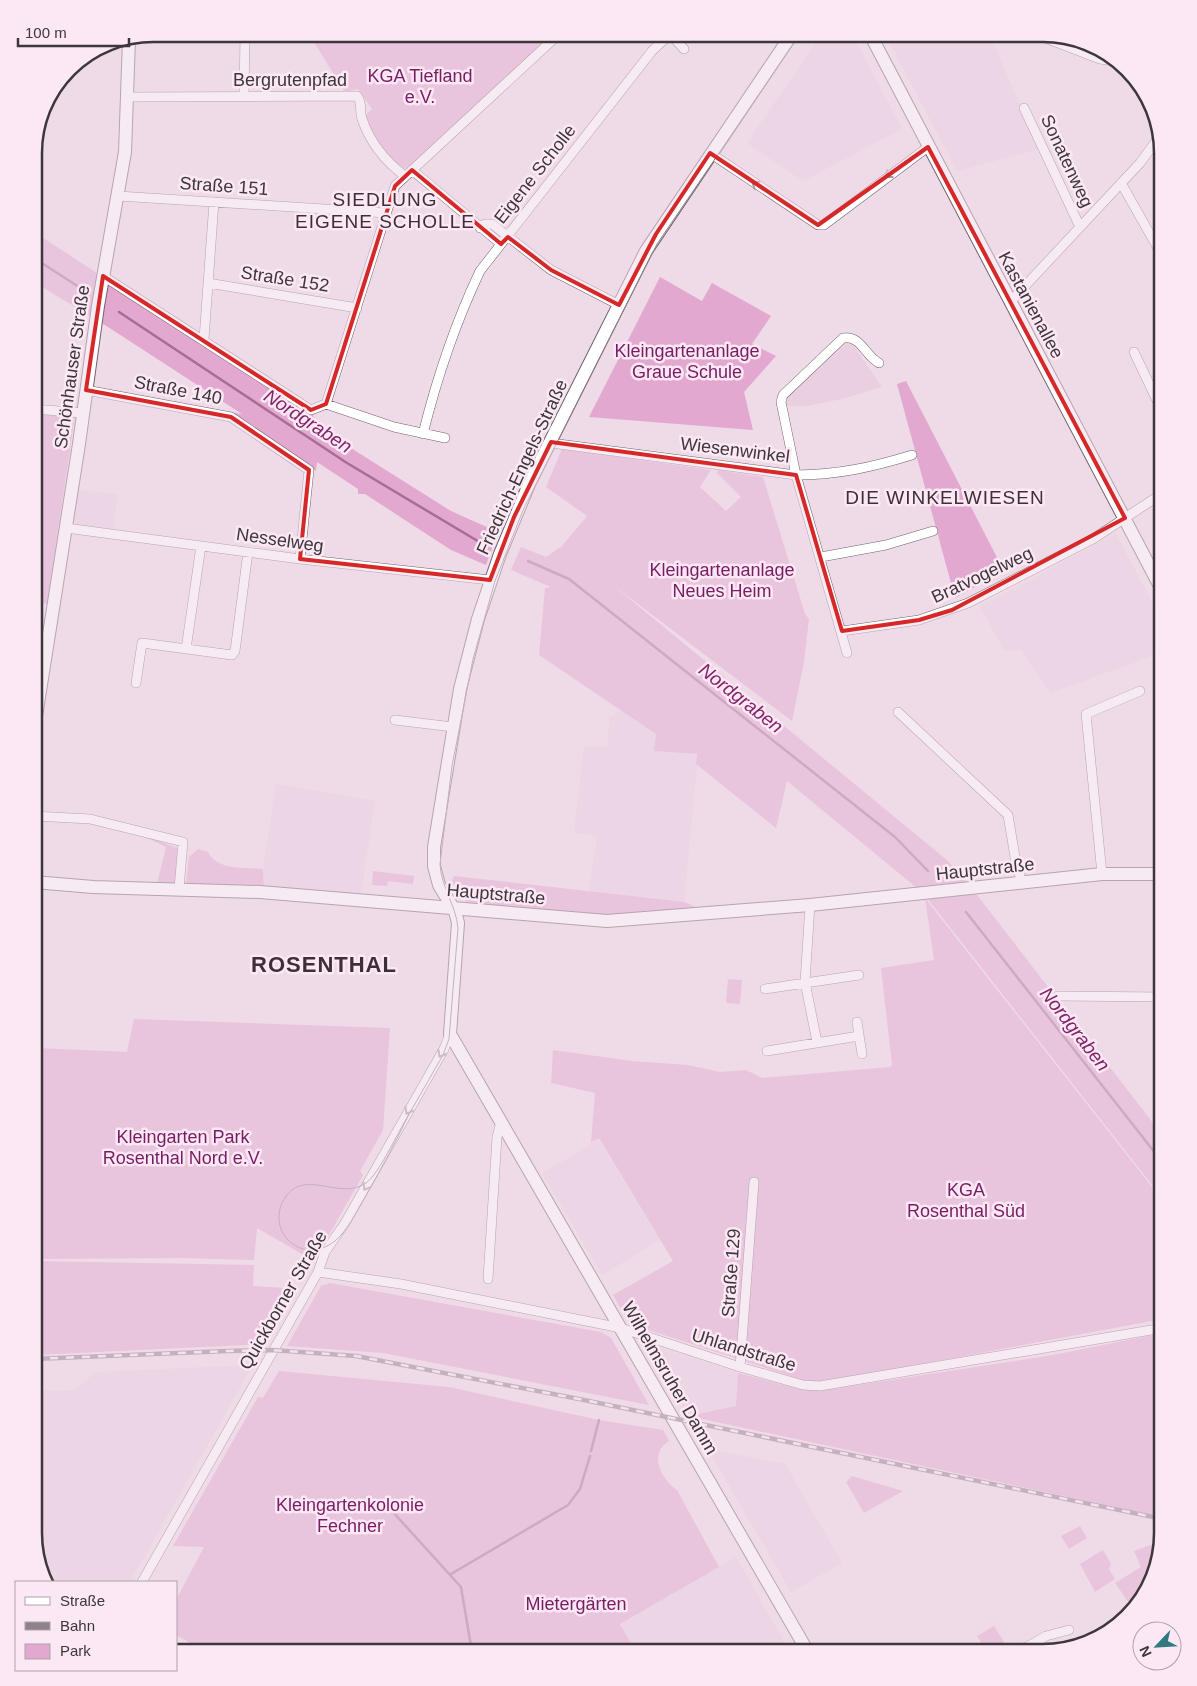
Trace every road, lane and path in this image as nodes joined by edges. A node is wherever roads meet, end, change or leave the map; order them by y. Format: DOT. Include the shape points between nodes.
graph roads {
  1 [pos="245,43"];
  2 [pos="550,43"];
  3 [pos="660,43"];
  4 [pos="678,43"];
  5 [pos="786,43"];
  6 [pos="875,43"];
  7 [pos="1059,43"];
  8 [pos="129,46"];
  9 [pos="684,49"];
  10 [pos="1102,59"];
  11 [pos="244,96"];
  12 [pos="127,97"];
  13 [pos="1024,108"];
  14 [pos="1154,146"];
  15 [pos="928,147"];
  16 [pos="710,153"];
  17 [pos="408,173"];
  18 [pos="1121,183"];
  19 [pos="118,196"];
  20 [pos="214,202"];
  21 [pos="387,213"];
  22 [pos="1080,227"];
  23 [pos="480,228"];
  24 [pos="508,237"];
  25 [pos="1154,241"];
  26 [pos="501,244"];
  27 [pos="104,276"];
  28 [pos="208,283"];
  29 [pos="1010,302"];
  30 [pos="619,305"];
  31 [pos="357,308"];
  32 [pos="204,339"];
  33 [pos="1134,352"];
  34 [pos="879,363"];
  35 [pos="86,390"];
  36 [pos="1154,394"];
  37 [pos="326,404"];
  38 [pos="43,410"];
  39 [pos="83,413"];
  40 [pos="422,434"];
  41 [pos="445,438"];
  42 [pos="551,443"];
  43 [pos="912,456"];
  44 [pos="796,475"];
  45 [pos="1154,500"];
  46 [pos="1125,518"];
  47 [pos="66,528"];
  48 [pos="933,531"];
  49 [pos="201,546"];
  50 [pos="248,552"];
  51 [pos="821,557"];
  52 [pos="300,559"];
  53 [pos="1154,574"];
  54 [pos="490,580"];
  55 [pos="842,631"];
  56 [pos="186,649"];
  57 [pos="847,654"];
  58 [pos="43,675"];
  59 [pos="136,684"];
  60 [pos="1140,691"];
  61 [pos="898,712"];
  62 [pos="395,720"];
  63 [pos="453,726"];
  64 [pos="43,816"];
  65 [pos="1102,874"];
  66 [pos="1154,874"];
  67 [pos="42,883"];
  68 [pos="1022,883"];
  69 [pos="179,889"];
  70 [pos="810,905"];
  71 [pos="453,907"];
  72 [pos="859,975"];
  73 [pos="804,982"];
  74 [pos="765,989"];
  75 [pos="1058,996"];
  76 [pos="1154,997"];
  77 [pos="857,1022"];
  78 [pos="450,1034"];
  79 [pos="859,1036"];
  80 [pos="817,1042"];
  81 [pos="768,1051"];
  82 [pos="862,1054"];
  83 [pos="501,1122"];
  84 [pos="754,1182"];
  85 [pos="318,1272"];
  86 [pos="488,1279"];
  87 [pos="620,1328"];
  88 [pos="1154,1330"];
  89 [pos="740,1367"];
  90 [pos="143,1581"];
  91 [pos="1069,1630"];
  92 [pos="803,1644"];
  93 [pos="1032,1644"];
  1 -- 11 [label="street"];
  2 -- 17 [label="street"];
  3 -- 24 [label="street, Eigene Scholle"];
  4 -- 9 [label="street, Eigene Scholle"];
  5 -- 16 [label="main road, Friedrich-Engels-Straße"];
  6 -- 15 [label="main road, Kastanienallee"];
  7 -- 10 [label="street"];
  8 -- 12 [label="main road, Schönhauser Straße"];
  11 -- 12 [label="street, Bergrutenpfad"];
  11 -- 17 [label="street, Bergrutenpfad" via="357,96 365,127 385,159"];
  12 -- 19 [label="main road, Schönhauser Straße" via="125,152"];
  13 -- 22 [label="street, Sonatenweg"];
  14 -- 18 [label="street"];
  15 -- 16 [label="street, one-way" via="824,225 818,225"];
  15 -- 29 [label="main road, Kastanienallee"];
  16 -- 30 [label="main road, Friedrich-Engels-Straße" via="656,234"];
  17 -- 21 [label="street" via="395,186"];
  17 -- 23 [label="street"];
  18 -- 22 [label="street"];
  18 -- 25 [label="street"];
  19 -- 20 [label="street, Straße 151"];
  19 -- 27 [label="main road, Schönhauser Straße"];
  20 -- 21 [label="street, Straße 151"];
  20 -- 28 [label="street"];
  21 -- 31 [label="street"];
  22 -- 29 [label="street"];
  23 -- 24 [label="street" via="492,224"];
  23 -- 26 [label="street"];
  24 -- 26 [label="street, Eigene Scholle"];
  24 -- 30 [label="street" via="550,270"];
  26 -- 40 [label="street, Eigene Scholle" via="480,271 463,306 440,369"];
  27 -- 32 [label="street"];
  27 -- 35 [label="main road, Schönhauser Straße"];
  28 -- 31 [label="street, Straße 152"];
  28 -- 32 [label="street"];
  29 -- 46 [label="main road, Kastanienallee"];
  30 -- 42 [label="main road, Friedrich-Engels-Straße"];
  31 -- 37 [label="street"];
  32 -- 37 [label="street" via="311,410"];
  33 -- 36 [label="street"];
  34 -- 44 [label="street, Wiesenwinkel" via="872,360 859,341 843,338 783,394 781,410"];
  35 -- 39 [label="main road, Schönhauser Straße"];
  35 -- 52 [label="street, Straße 140" via="231,417 309,470"];
  37 -- 40 [label="street"];
  38 -- 39 [label="street"];
  39 -- 47 [label="main road, Schönhauser Straße"];
  40 -- 41 [label="street"];
  42 -- 44 [label="street, Wiesenwinkel"];
  42 -- 54 [label="main road, Friedrich-Engels-Straße" via="514,517"];
  43 -- 44 [label="street" via="867,469"];
  44 -- 51 [label="street"];
  45 -- 46 [label="street, Bratvogelweg"];
  46 -- 53 [label="main road, Kastanienallee"];
  46 -- 55 [label="street, Bratvogelweg" via="1093,539 952,610 919,620"];
  47 -- 49 [label="street, Nesselweg"];
  47 -- 58 [label="main road, Schönhauser Straße"];
  48 -- 51 [label="street" via="886,545"];
  49 -- 50 [label="street, Nesselweg"];
  49 -- 56 [label="street"];
  50 -- 52 [label="street, Nesselweg"];
  50 -- 56 [label="street" via="235,651 228,656"];
  51 -- 55 [label="street"];
  52 -- 54 [label="street, Nesselweg"];
  54 -- 63 [label="main road, Friedrich-Engels-Straße" via="471,643"];
  55 -- 57 [label="street"];
  56 -- 59 [label="street" via="142,643"];
  60 -- 65 [label="street" via="1086,714"];
  61 -- 68 [label="street" via="1008,815"];
  62 -- 63 [label="street"];
  63 -- 71 [label="main road, Friedrich-Engels-Straße" via="433,856 439,885"];
  64 -- 69 [label="street" via="90,818 183,842"];
  65 -- 66 [label="main road, Hauptstraße"];
  65 -- 68 [label="main road, Hauptstraße"];
  67 -- 69 [label="main road, Hauptstraße"];
  68 -- 70 [label="main road, Hauptstraße"];
  69 -- 71 [label="main road, Hauptstraße"];
  70 -- 71 [label="main road, Hauptstraße" via="607,921"];
  70 -- 73 [label="street"];
  71 -- 78 [label="main road" via="458,924"];
  72 -- 73 [label="street"];
  73 -- 74 [label="street"];
  73 -- 80 [label="street"];
  75 -- 76 [label="street"];
  77 -- 79 [label="street"];
  78 -- 83 [label="main road, Wilhelmsruher Damm"];
  78 -- 85 [label="street, Quickborner Straße, one-way" via="345,1224 321,1259"];
  79 -- 80 [label="street"];
  79 -- 82 [label="street"];
  80 -- 81 [label="street"];
  83 -- 86 [label="street"];
  83 -- 87 [label="main road, Wilhelmsruher Damm"];
  84 -- 89 [label="street, Straße 129"];
  85 -- 87 [label="street, Uhlandstraße" via="402,1284"];
  85 -- 90 [label="street, Quickborner Straße"];
  87 -- 89 [label="street, Uhlandstraße"];
  87 -- 92 [label="main road, Wilhelmsruher Damm"];
  88 -- 89 [label="street, Uhlandstraße" via="820,1386 803,1385"];
  91 -- 93 [label="street" via="1046,1636"];
}
